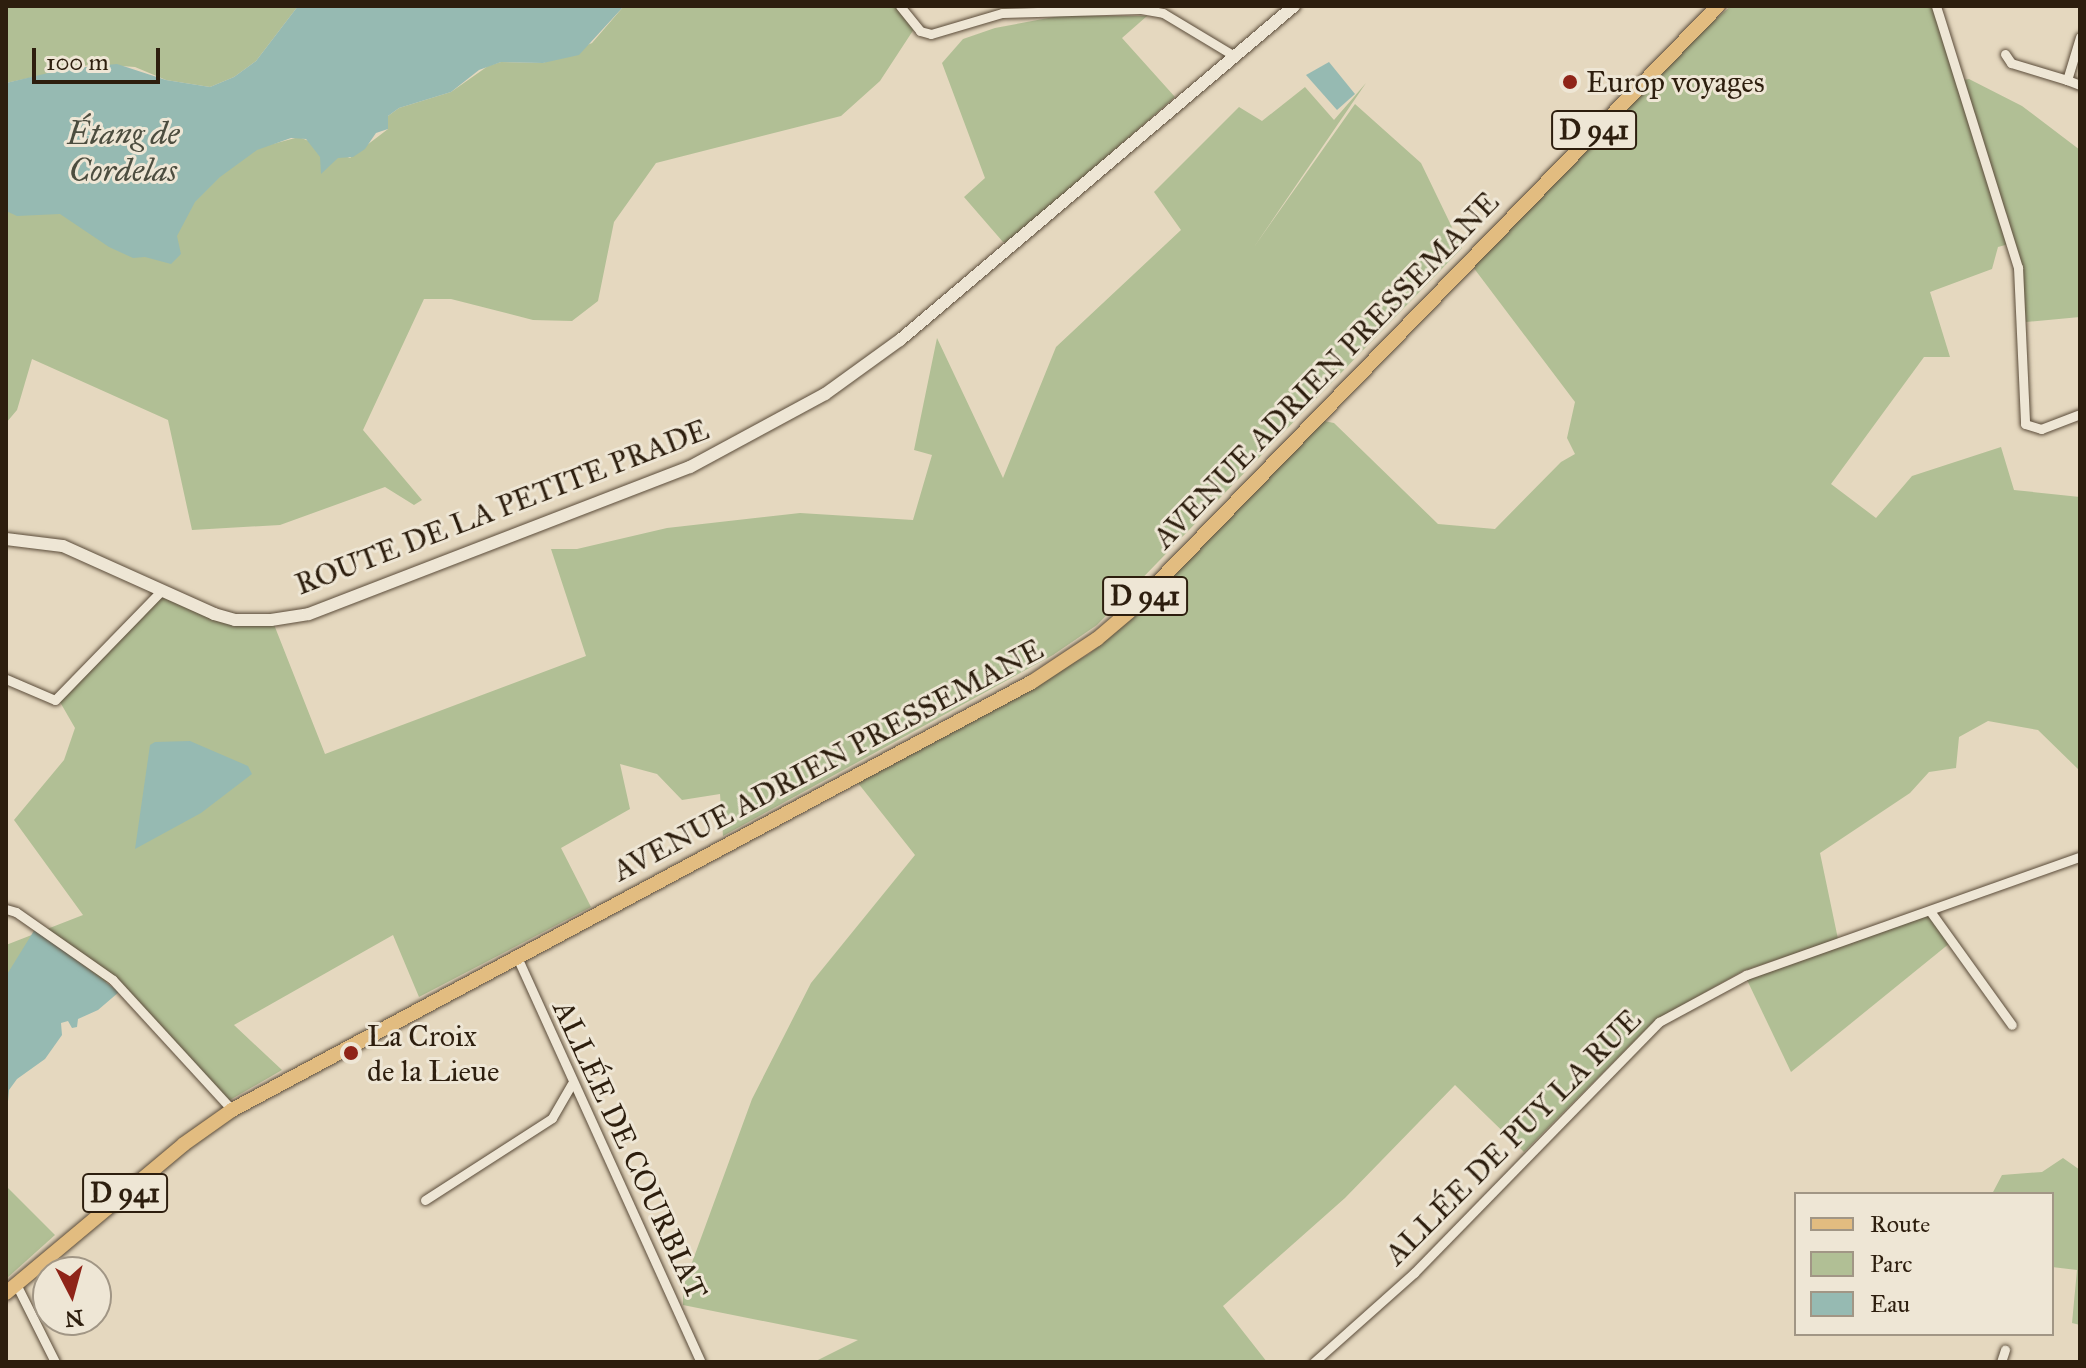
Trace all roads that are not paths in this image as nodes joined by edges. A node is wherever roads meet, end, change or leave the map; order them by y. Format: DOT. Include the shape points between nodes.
graph roads {
  1 [pos="900,6"];
  2 [pos="1294,6"];
  3 [pos="1718,6"];
  4 [pos="1936,6"];
  5 [pos="2080,37"];
  6 [pos="2005,54"];
  7 [pos="1233,55"];
  8 [pos="2067,80"];
  9 [pos="2080,85"];
  10 [pos="2080,414"];
  11 [pos="6,539"];
  12 [pos="162,590"];
  13 [pos="6,679"];
  14 [pos="2080,857"];
  15 [pos="6,909"];
  16 [pos="1930,911"];
  17 [pos="517,957"];
  18 [pos="2012,1025"];
  19 [pos="572,1084"];
  20 [pos="232,1110"];
  21 [pos="425,1200"];
  22 [pos="11,1289"];
  23 [pos="2005,1350"];
  24 [pos="55,1362"];
  25 [pos="701,1362"];
  26 [pos="1314,1362"];
  27 [pos="2001,1362"];
  1 -- 7 [label="street" via="920,31 931,34 1002,13 1141,9 1163,13"];
  2 -- 7 [label="street, ROUTE DE LA PETITE PRADE"];
  3 -- 17 [label="main road, AVENUE ADRIEN PRESSEMANE / D 941" via="1097,639 1032,682"];
  4 -- 10 [label="street" via="2018,267 2025,424 2041,429"];
  5 -- 8 [label="street"];
  6 -- 8 [label="street" via="2011,63"];
  7 -- 12 [label="street, ROUTE DE LA PETITE PRADE" via="900,340 825,394 690,467 309,614 235,620"];
  8 -- 9 [label="street"];
  11 -- 12 [label="street, ROUTE DE LA PETITE PRADE" via="63,546"];
  12 -- 13 [label="street" via="55,700"];
  14 -- 16 [label="street, ALLÉE DE PUY LA RUE"];
  15 -- 20 [label="street" via="113,980"];
  16 -- 18 [label="street"];
  16 -- 26 [label="street, ALLÉE DE PUY LA RUE" via="1746,975 1659,1022 1414,1273"];
  17 -- 19 [label="street, ALLÉE DE COURBIAT"];
  17 -- 20 [label="main road, D 941"];
  19 -- 21 [label="street" via="552,1118"];
  19 -- 25 [label="street, ALLÉE DE COURBIAT"];
  20 -- 22 [label="main road, D 941"];
  22 -- 24 [label="street"];
  23 -- 27 [label="street"];
}
